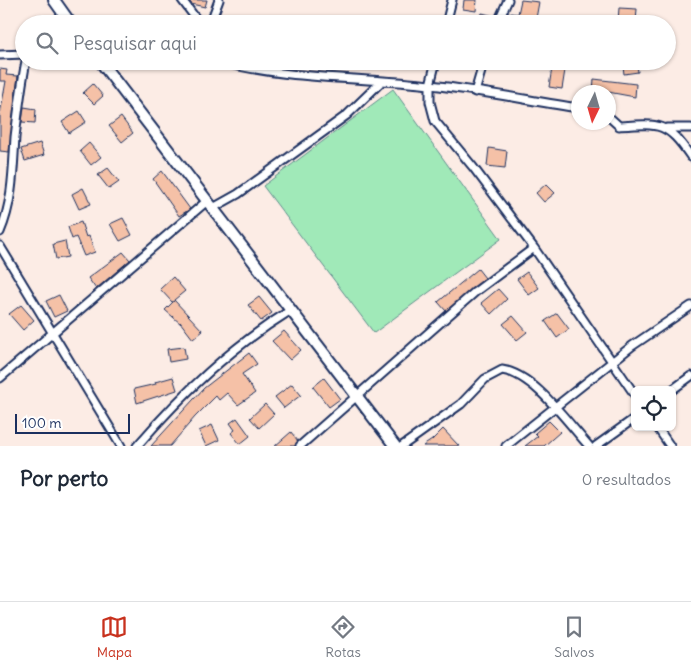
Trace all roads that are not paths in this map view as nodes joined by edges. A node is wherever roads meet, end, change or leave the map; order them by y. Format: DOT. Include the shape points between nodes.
graph roads {
  1 [pos="54,0"];
  2 [pos="182,0"];
  3 [pos="218,0"];
  4 [pos="452,0"];
  5 [pos="508,0"];
  6 [pos="65,15"];
  7 [pos="193,15"];
  8 [pos="213,15"];
  9 [pos="448,15"];
  10 [pos="501,15"];
  11 [pos="15,54"];
  12 [pos="0,55"];
  13 [pos="24,70"];
  14 [pos="107,70"];
  15 [pos="253,70"];
  16 [pos="434,70"];
  17 [pos="481,70"];
  18 [pos="381,82"];
  19 [pos="430,85"];
  20 [pos="475,92"];
  21 [pos="571,107"];
  22 [pos="616,123"];
  23 [pos="667,128"];
  24 [pos="691,128"];
  25 [pos="691,157"];
  26 [pos="210,205"];
  27 [pos="0,232"];
  28 [pos="0,246"];
  29 [pos="534,248"];
  30 [pos="691,306"];
  31 [pos="291,310"];
  32 [pos="53,332"];
  33 [pos="611,363"];
  34 [pos="691,376"];
  35 [pos="0,378"];
  36 [pos="676,387"];
  37 [pos="631,390"];
  38 [pos="356,395"];
  39 [pos="554,408"];
  40 [pos="631,421"];
  41 [pos="660,431"];
  42 [pos="121,446"];
  43 [pos="137,446"];
  44 [pos="300,446"];
  45 [pos="396,446"];
  46 [pos="402,446"];
  47 [pos="506,446"];
  48 [pos="589,446"];
  49 [pos="596,446"];
  50 [pos="670,446"];
  1 -- 6 [label="main road"];
  2 -- 7 [label="street"];
  3 -- 8 [label="street"];
  4 -- 9 [label="street"];
  5 -- 10 [label="street"];
  11 -- 12 [label="street"];
  13 -- 27 [label="street" via="12,181"];
  14 -- 26 [label="main road"];
  15 -- 18 [label="street"];
  16 -- 19 [label="street"];
  17 -- 20 [label="street"];
  18 -- 19 [label="street"];
  18 -- 26 [label="street" via="347,115 238,194"];
  19 -- 20 [label="street"];
  19 -- 29 [label="street" via="435,121"];
  20 -- 21 [label="street"];
  22 -- 23 [label="street"];
  23 -- 24 [label="street"];
  23 -- 25 [label="street"];
  26 -- 31 [label="main road"];
  26 -- 32 [label="street"];
  28 -- 32 [label="street"];
  29 -- 33 [label="street"];
  29 -- 38 [label="street" via="475,292"];
  30 -- 33 [label="street"];
  31 -- 38 [label="main road"];
  31 -- 43 [label="street" via="241,342 215,364"];
  32 -- 35 [label="street"];
  32 -- 42 [label="street"];
  33 -- 37 [label="street"];
  33 -- 39 [label="street"];
  34 -- 36 [label="street"];
  38 -- 44 [label="street"];
  38 -- 45 [label="main road"];
  39 -- 46 [label="street" via="531,382 518,374 502,370 494,372 461,404"];
  39 -- 47 [label="street"];
  39 -- 48 [label="street"];
  40 -- 49 [label="street"];
  41 -- 50 [label="street"];
}
